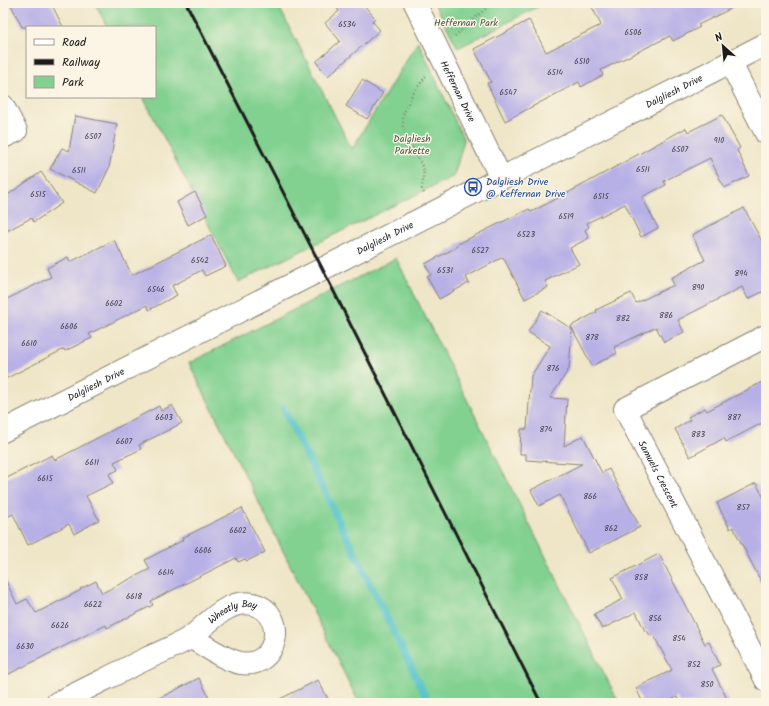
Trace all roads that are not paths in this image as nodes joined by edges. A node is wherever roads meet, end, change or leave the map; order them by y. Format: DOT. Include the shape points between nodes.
graph roads {
  1 [pos="415,3"];
  2 [pos="766,44"];
  3 [pos="730,62"];
  4 [pos="3,106"];
  5 [pos="766,133"];
  6 [pos="9,134"];
  7 [pos="501,178"];
  8 [pos="766,336"];
  9 [pos="3,431"];
  10 [pos="190,637"];
  11 [pos="766,680"];
  12 [pos="57,703"];
  1 -- 7 [label="street, Heffernan Drive"];
  2 -- 3 [label="street, Dalgliesh Drive"];
  3 -- 5 [label="street"];
  3 -- 7 [label="street, Dalgliesh Drive"];
  4 -- 6 [label="street"];
  7 -- 9 [label="street, Dalgliesh Drive"];
  8 -- 11 [label="street, Samuels Crescent" via="625,409"];
  10 -- 12 [label="street"];
}
